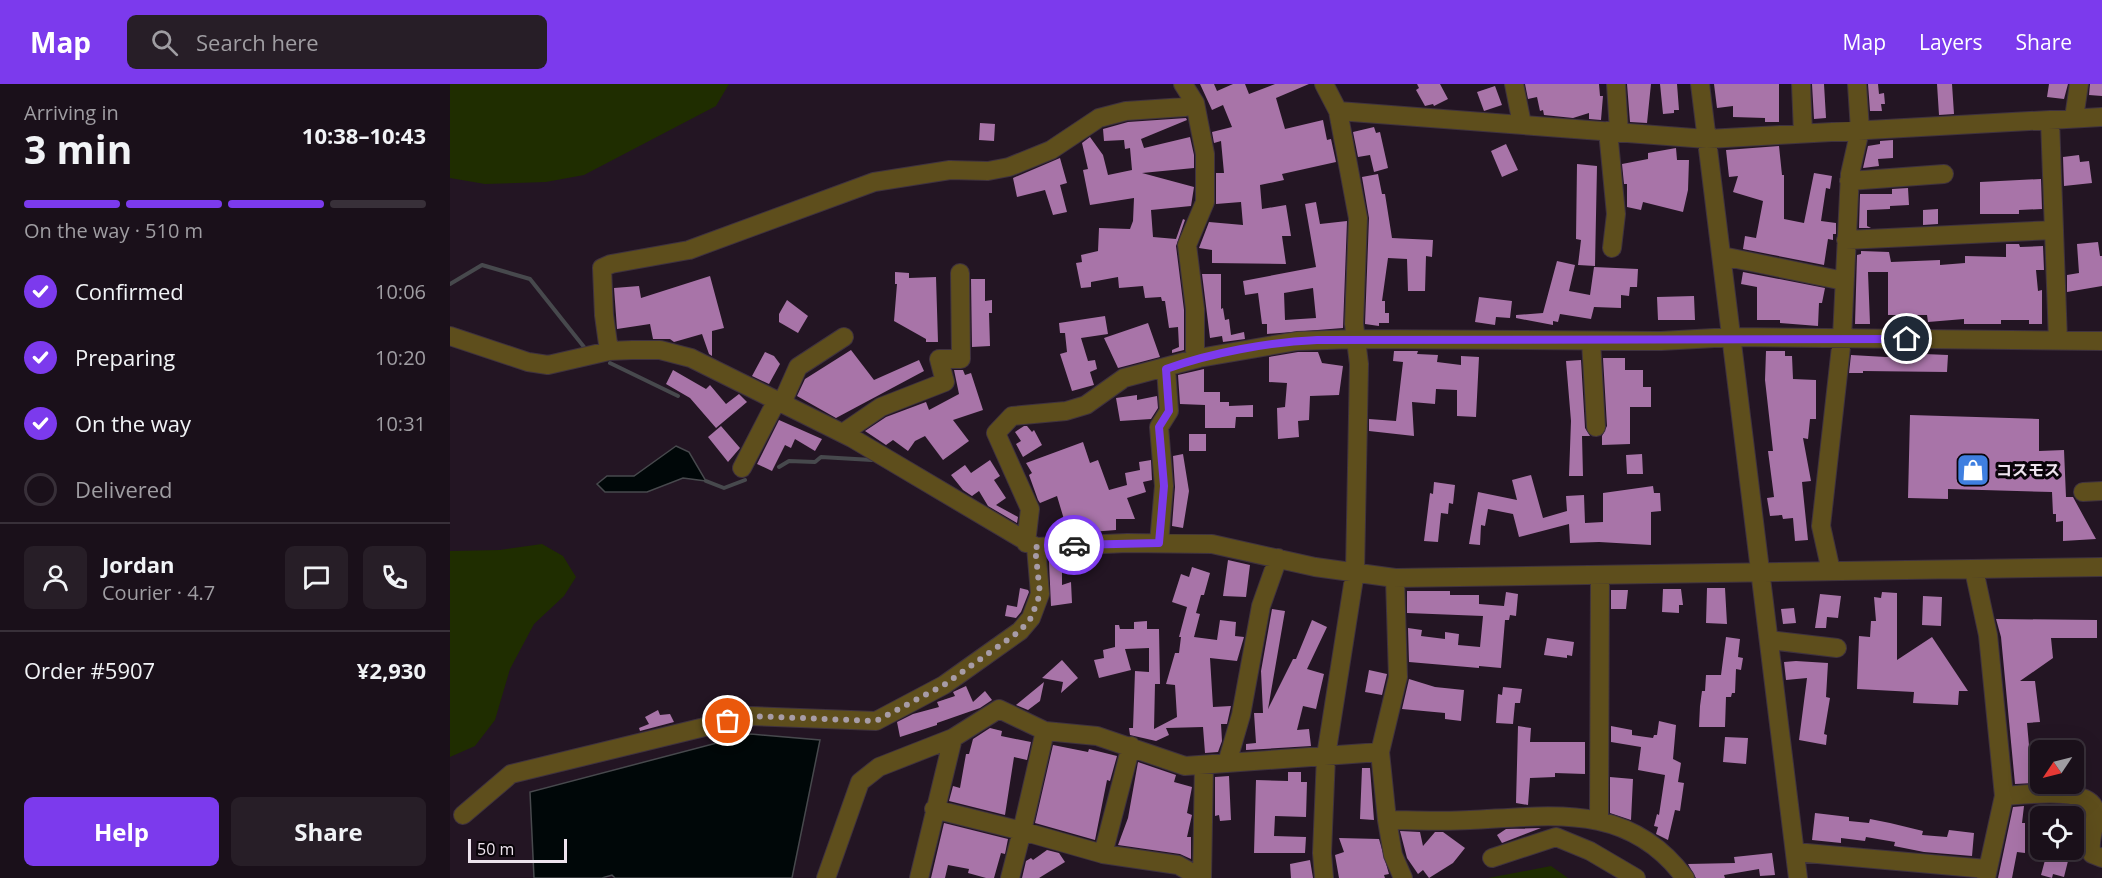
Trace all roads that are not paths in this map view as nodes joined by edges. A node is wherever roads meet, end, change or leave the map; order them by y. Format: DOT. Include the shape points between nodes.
graph roads {
  1 [pos="1183,84"];
  2 [pos="1324,84"];
  3 [pos="1514,84"];
  4 [pos="1616,84"];
  5 [pos="1700,84"];
  6 [pos="1801,84"];
  7 [pos="1857,84"];
  8 [pos="2079,84"];
  9 [pos="1195,103"];
  10 [pos="1338,111"];
  11 [pos="2102,117"];
  12 [pos="2074,118"];
  13 [pos="2050,120"];
  14 [pos="1521,124"];
  15 [pos="1860,130"];
  16 [pos="1614,132"];
  17 [pos="1803,133"];
  18 [pos="1707,139"];
  19 [pos="1944,174"];
  20 [pos="1849,181"];
  21 [pos="2054,230"];
  22 [pos="1846,240"];
  23 [pos="1612,248"];
  24 [pos="1722,256"];
  25 [pos="960,273"];
  26 [pos="1844,281"];
  27 [pos="450,336"];
  28 [pos="844,337"];
  29 [pos="1732,337"];
  30 [pos="1842,338"];
  31 [pos="1356,339"];
  32 [pos="1591,341"];
  33 [pos="2058,341"];
  34 [pos="2102,341"];
  35 [pos="609,351"];
  36 [pos="1198,358"];
  37 [pos="1166,369"];
  38 [pos="780,401"];
  39 [pos="1596,427"];
  40 [pos="843,433"];
  41 [pos="742,468"];
  42 [pos="2102,491"];
  43 [pos="2083,492"];
  44 [pos="1159,543"];
  45 [pos="1031,545"];
  46 [pos="1278,558"];
  47 [pos="2102,567"];
  48 [pos="1974,570"];
  49 [pos="1761,571"];
  50 [pos="1831,571"];
  51 [pos="1355,572"];
  52 [pos="1600,576"];
  53 [pos="1395,578"];
  54 [pos="1769,640"];
  55 [pos="1837,648"];
  56 [pos="1045,731"];
  57 [pos="953,738"];
  58 [pos="1131,746"];
  59 [pos="1380,753"];
  60 [pos="1326,756"];
  61 [pos="1227,763"];
  62 [pos="1204,765"];
  63 [pos="2004,796"];
  64 [pos="934,809"];
  65 [pos="463,816"];
  66 [pos="1387,820"];
  67 [pos="1599,821"];
  68 [pos="1022,831"];
  69 [pos="1795,852"];
  70 [pos="1103,854"];
  71 [pos="1492,858"];
  72 [pos="2102,858"];
  73 [pos="1987,873"];
  74 [pos="826,878"];
  75 [pos="919,878"];
  76 [pos="1011,878"];
  77 [pos="1201,878"];
  78 [pos="1324,878"];
  79 [pos="1403,878"];
  80 [pos="1636,878"];
  81 [pos="1684,878"];
  82 [pos="1798,878"];
  1 -- 9 [label="street"];
  2 -- 10 [label="street"];
  3 -- 14 [label="street"];
  4 -- 16 [label="street"];
  5 -- 18 [label="street"];
  6 -- 17 [label="street"];
  7 -- 15 [label="street"];
  8 -- 12 [label="street"];
  9 -- 35 [label="street" via="1099,118 1051,150 1009,167 950,170 874,182 689,250 611,264 602,268"];
  9 -- 36 [label="street" via="1205,154 1205,202 1187,245"];
  10 -- 14 [label="street"];
  10 -- 31 [label="street" via="1358,218"];
  11 -- 12 [label="street"];
  12 -- 13 [label="street"];
  13 -- 15 [label="street"];
  13 -- 21 [label="street"];
  14 -- 16 [label="street"];
  15 -- 17 [label="street"];
  15 -- 20 [label="street"];
  16 -- 18 [label="street"];
  16 -- 23 [label="street" via="1616,214"];
  17 -- 18 [label="street"];
  18 -- 24 [label="street"];
  19 -- 20 [label="street"];
  20 -- 22 [label="street"];
  21 -- 22 [label="street"];
  21 -- 33 [label="street"];
  22 -- 26 [label="street"];
  24 -- 26 [label="street"];
  24 -- 29 [label="street"];
  25 -- 40 [label="street" via="962,359 939,359 945,382 881,407"];
  26 -- 30 [label="street"];
  27 -- 35 [label="street" via="548,365"];
  28 -- 38 [label="street" via="798,367"];
  29 -- 30 [label="street"];
  29 -- 32 [label="street"];
  29 -- 49 [label="street"];
  30 -- 33 [label="street"];
  30 -- 50 [label="street" via="1821,526"];
  31 -- 32 [label="street"];
  31 -- 36 [label="street" via="1297,341"];
  31 -- 51 [label="street" via="1359,364"];
  32 -- 39 [label="street"];
  33 -- 34 [label="street"];
  35 -- 38 [label="street" via="660,350 691,358"];
  36 -- 37 [label="street"];
  37 -- 44 [label="street" via="1169,411 1159,427 1164,486"];
  37 -- 45 [label="street" via="1124,378 1086,405 1012,416 996,433 1029,509"];
  38 -- 40 [label="street"];
  38 -- 41 [label="street"];
  40 -- 45 [label="street"];
  42 -- 43 [label="street"];
  44 -- 45 [label="street"];
  44 -- 46 [label="street" via="1212,544"];
  45 -- 65 [label="street" via="1040,594 1031,618 1020,631 944,685 876,721 750,716 511,774"];
  46 -- 51 [label="street"];
  46 -- 61 [label="street" via="1261,606 1241,715"];
  47 -- 48 [label="street"];
  48 -- 50 [label="street"];
  48 -- 63 [label="street" via="1988,635"];
  49 -- 50 [label="street"];
  49 -- 52 [label="street"];
  49 -- 54 [label="street"];
  51 -- 53 [label="street"];
  51 -- 60 [label="street"];
  52 -- 53 [label="street"];
  52 -- 67 [label="street"];
  53 -- 59 [label="street" via="1398,677"];
  54 -- 55 [label="street"];
  54 -- 69 [label="street"];
  56 -- 57 [label="street" via="999,710"];
  56 -- 58 [label="street" via="1096,736"];
  56 -- 68 [label="street"];
  57 -- 64 [label="street"];
  57 -- 74 [label="street" via="879,767 860,782"];
  58 -- 62 [label="street" via="1185,766"];
  58 -- 70 [label="street"];
  59 -- 60 [label="street"];
  59 -- 66 [label="street"];
  60 -- 61 [label="street"];
  60 -- 78 [label="street"];
  61 -- 62 [label="street"];
  62 -- 77 [label="street"];
  63 -- 72 [label="street" via="2081,796 2096,811 2089,847 2092,854"];
  63 -- 73 [label="street"];
  64 -- 68 [label="street"];
  64 -- 75 [label="street"];
  66 -- 67 [label="street" via="1558,815"];
  66 -- 79 [label="street" via="1393,855"];
  67 -- 81 [label="street" via="1632,832 1656,846"];
  68 -- 70 [label="street"];
  68 -- 76 [label="street"];
  69 -- 73 [label="street"];
  69 -- 82 [label="street"];
  70 -- 77 [label="street" via="1178,865"];
  71 -- 80 [label="street" via="1556,837 1590,851"];
}
